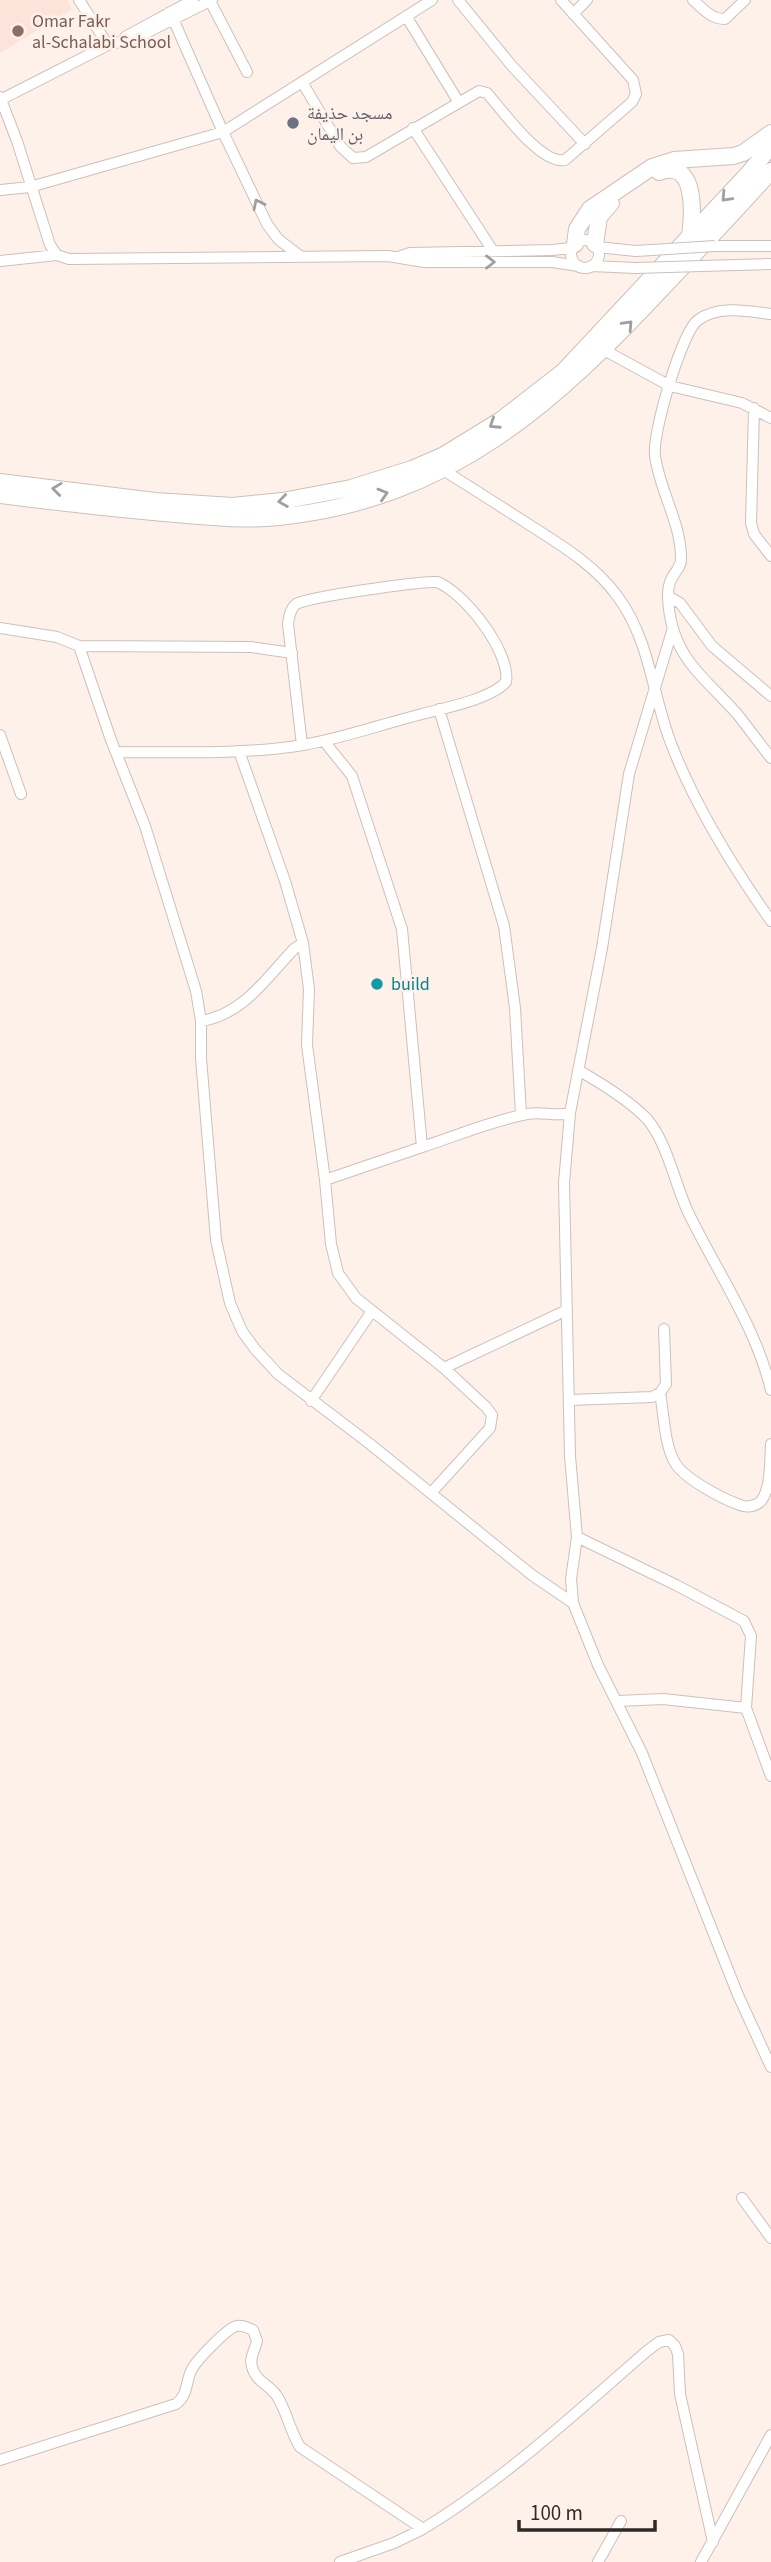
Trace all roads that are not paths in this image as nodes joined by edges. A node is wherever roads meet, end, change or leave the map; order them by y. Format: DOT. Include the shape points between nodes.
graph roads {
  1 [pos="79,0"];
  2 [pos="193,0"];
  3 [pos="432,0"];
  4 [pos="458,0"];
  5 [pos="561,0"];
  6 [pos="587,0"];
  7 [pos="693,0"];
  8 [pos="746,0"];
  9 [pos="211,1"];
  10 [pos="573,14"];
  11 [pos="172,16"];
  12 [pos="406,16"];
  13 [pos="108,45"];
  14 [pos="247,72"];
  15 [pos="302,82"];
  16 [pos="1,99"];
  17 [pos="458,101"];
  18 [pos="413,128"];
  19 [pos="223,132"];
  20 [pos="771,133"];
  21 [pos="586,144"];
  22 [pos="771,146"];
  23 [pos="771,171"];
  24 [pos="30,187"];
  25 [pos="0,190"];
  26 [pos="690,236"];
  27 [pos="574,246"];
  28 [pos="596,246"];
  29 [pos="771,246"];
  30 [pos="492,251"];
  31 [pos="57,255"];
  32 [pos="300,256"];
  33 [pos="398,257"];
  34 [pos="0,261"];
  35 [pos="771,264"];
  36 [pos="579,266"];
  37 [pos="591,266"];
  38 [pos="771,314"];
  39 [pos="604,350"];
  40 [pos="670,386"];
  41 [pos="754,408"];
  42 [pos="771,418"];
  43 [pos="443,470"];
  44 [pos="0,482"];
  45 [pos="0,495"];
  46 [pos="771,556"];
  47 [pos="668,596"];
  48 [pos="0,628"];
  49 [pos="673,628"];
  50 [pos="79,646"];
  51 [pos="292,653"];
  52 [pos="654,685"];
  53 [pos="771,696"];
  54 [pos="439,709"];
  55 [pos="0,734"];
  56 [pos="324,741"];
  57 [pos="302,745"];
  58 [pos="239,751"];
  59 [pos="117,752"];
  60 [pos="771,758"];
  61 [pos="21,794"];
  62 [pos="771,921"];
  63 [pos="303,943"];
  64 [pos="201,1021"];
  65 [pos="578,1070"];
  66 [pos="570,1113"];
  67 [pos="521,1115"];
  68 [pos="422,1147"];
  69 [pos="326,1180"];
  70 [pos="567,1310"];
  71 [pos="372,1311"];
  72 [pos="664,1329"];
  73 [pos="444,1368"];
  74 [pos="771,1390"];
  75 [pos="660,1393"];
  76 [pos="570,1400"];
  77 [pos="311,1401"];
  78 [pos="771,1444"];
  79 [pos="431,1493"];
  80 [pos="577,1537"];
  81 [pos="573,1603"];
  82 [pos="618,1701"];
  83 [pos="747,1708"];
  84 [pos="771,1776"];
  85 [pos="771,2067"];
  86 [pos="742,2198"];
  87 [pos="771,2238"];
  88 [pos="771,2435"];
  89 [pos="0,2460"];
  90 [pos="621,2521"];
  91 [pos="422,2529"];
  92 [pos="713,2542"];
  93 [pos="340,2562"];
  94 [pos="598,2562"];
  95 [pos="701,2562"];
  1 -- 13 [label="street"];
  2 -- 11 [label="street"];
  3 -- 12 [label="street"];
  4 -- 21 [label="street"];
  5 -- 10 [label="street"];
  6 -- 10 [label="street"];
  7 -- 8 [label="street" via="721,19"];
  9 -- 11 [label="street"];
  9 -- 14 [label="street"];
  10 -- 21 [label="street" via="636,87 632,102"];
  11 -- 13 [label="street" via="136,38"];
  11 -- 19 [label="street"];
  12 -- 15 [label="street"];
  12 -- 17 [label="street"];
  13 -- 16 [label="street"];
  15 -- 18 [label="street" via="340,146 353,159 366,157"];
  15 -- 19 [label="street"];
  16 -- 24 [label="street"];
  17 -- 18 [label="street"];
  17 -- 21 [label="street" via="474,92 487,93 529,141 558,162"];
  18 -- 30 [label="street"];
  19 -- 24 [label="street"];
  32 -- 19 [label="street, one-way" via="271,232"];
  20 -- 27 [label="highway" via="734,156 674,160 652,167 590,209 577,229"];
  22 -- 26 [label="highway, one-way"];
  39 -- 23 [label="highway, one-way"];
  24 -- 25 [label="street"];
  24 -- 31 [label="street"];
  26 -- 28 [label="highway" via="691,193 681,173 671,168 605,207 599,217"];
  26 -- 44 [label="highway, one-way" via="584,352 537,394 444,455 384,479 282,501 233,506"];
  27 -- 28 [label="street" via="583,240"];
  27 -- 30 [label="street"];
  27 -- 36 [label="street" via="572,260"];
  28 -- 29 [label="street, bridge" via="636,251"];
  28 -- 37 [label="street" via="597,260"];
  30 -- 33 [label="street"];
  31 -- 32 [label="street" via="69,259"];
  31 -- 34 [label="street"];
  32 -- 33 [label="street"];
  33 -- 36 [label="street, one-way" via="424,262"];
  35 -- 37 [label="street, bridge"];
  36 -- 37 [label="street"];
  38 -- 40 [label="street" via="720,311 699,320 688,334"];
  39 -- 40 [label="street"];
  39 -- 43 [label="highway" via="507,433"];
  40 -- 41 [label="street"];
  40 -- 47 [label="street" via="654,445 681,557 669,581"];
  41 -- 42 [label="street"];
  41 -- 46 [label="street" via="751,523"];
  45 -- 43 [label="highway, one-way" via="217,518 279,517 343,507"];
  43 -- 52 [label="street" via="598,574 634,622"];
  47 -- 49 [label="street"];
  47 -- 53 [label="street" via="680,603 712,646"];
  48 -- 50 [label="street" via="57,637"];
  49 -- 52 [label="street"];
  49 -- 60 [label="street" via="695,671"];
  50 -- 51 [label="street" via="251,647"];
  50 -- 59 [label="street"];
  51 -- 54 [label="street" via="289,615 298,604 415,583 445,584 474,612 502,657 507,676 501,688"];
  51 -- 57 [label="street"];
  52 -- 62 [label="street" via="689,785"];
  52 -- 65 [label="street" via="629,774"];
  54 -- 56 [label="street"];
  54 -- 67 [label="street" via="504,926 515,1008"];
  55 -- 61 [label="street"];
  56 -- 57 [label="street"];
  56 -- 68 [label="street" via="352,776 402,929"];
  57 -- 58 [label="street"];
  58 -- 59 [label="street"];
  58 -- 63 [label="street"];
  59 -- 64 [label="street" via="187,958"];
  63 -- 64 [label="street" via="242,1003"];
  63 -- 69 [label="street" via="309,989 307,1045"];
  64 -- 77 [label="street" via="216,1240 230,1303 255,1349"];
  65 -- 66 [label="street"];
  65 -- 74 [label="street" via="644,1116 653,1129 687,1209 750,1332"];
  66 -- 67 [label="street"];
  66 -- 70 [label="street" via="564,1183"];
  67 -- 68 [label="street"];
  68 -- 69 [label="street"];
  69 -- 71 [label="street" via="338,1273"];
  70 -- 73 [label="street"];
  70 -- 76 [label="street"];
  71 -- 73 [label="street"];
  71 -- 77 [label="street"];
  72 -- 75 [label="street" via="666,1384"];
  73 -- 79 [label="street" via="492,1415 481,1439"];
  75 -- 76 [label="street"];
  75 -- 78 [label="street" via="677,1467 742,1506 754,1506 765,1496"];
  76 -- 80 [label="street"];
  77 -- 79 [label="street"];
  79 -- 81 [label="street"];
  80 -- 81 [label="street"];
  80 -- 83 [label="street" via="744,1621 751,1636"];
  81 -- 82 [label="street"];
  82 -- 83 [label="street" via="663,1699"];
  82 -- 85 [label="street"];
  83 -- 84 [label="street"];
  86 -- 87 [label="street"];
  88 -- 92 [label="street"];
  89 -- 91 [label="street" via="176,2404 186,2394 191,2370 202,2356 231,2328 243,2326 253,2330 257,2341 250,2363 256,2378 278,2398 300,2447"];
  90 -- 94 [label="street"];
  91 -- 92 [label="street" via="516,2465 647,2351 669,2340 678,2354 680,2394"];
  91 -- 93 [label="street"];
  92 -- 95 [label="street"];
}
